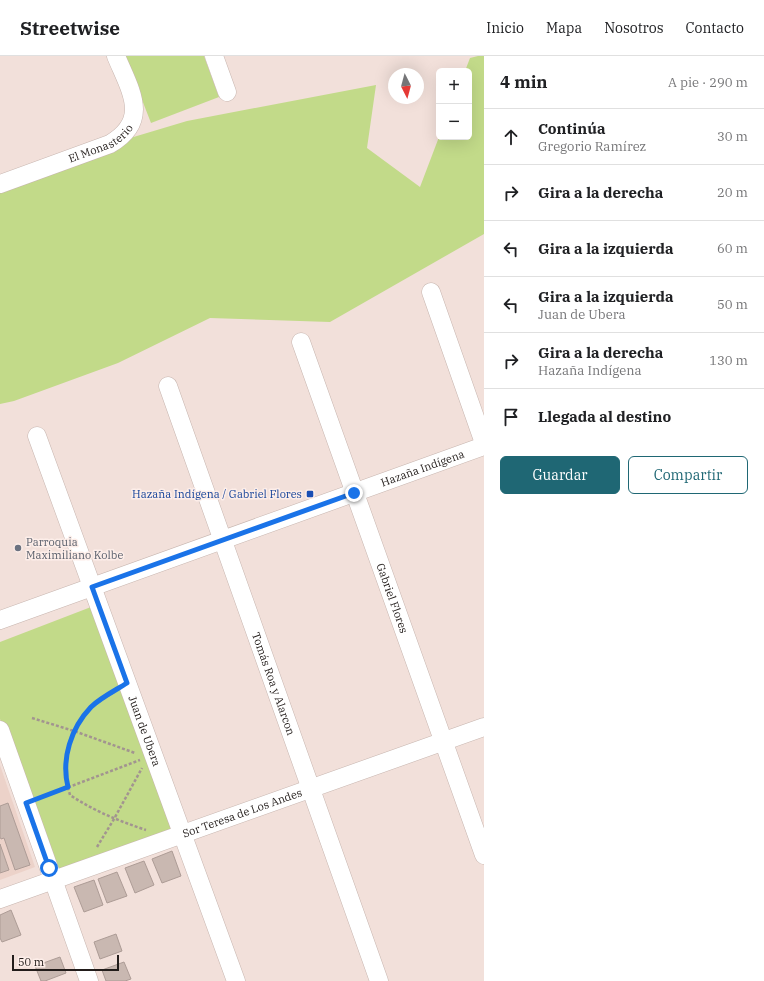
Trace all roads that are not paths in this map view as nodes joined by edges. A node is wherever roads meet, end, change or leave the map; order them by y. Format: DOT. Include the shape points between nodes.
graph roads {
  1 [pos="116,56"];
  2 [pos="214,56"];
  3 [pos="228,92"];
  4 [pos="0,184"];
  5 [pos="431,292"];
  6 [pos="301,342"];
  7 [pos="168,386"];
  8 [pos="37,436"];
  9 [pos="484,444"];
  10 [pos="354,493"];
  11 [pos="223,540"];
  12 [pos="92,587"];
  13 [pos="0,620"];
  14 [pos="484,727"];
  15 [pos="0,730"];
  16 [pos="443,742"];
  17 [pos="311,788"];
  18 [pos="183,834"];
  19 [pos="484,854"];
  20 [pos="53,880"];
  21 [pos="0,899"];
  22 [pos="89,981"];
  23 [pos="236,981"];
  24 [pos="379,981"];
  1 -- 4 [label="street, El Monasterio" via="134,102 133,119 124,134 110,144"];
  2 -- 3 [label="street"];
  5 -- 9 [label="street"];
  6 -- 10 [label="street, Gabriel Flores"];
  7 -- 11 [label="street, Tomás Roa y Alarcon"];
  8 -- 12 [label="street, Juan de Ubera"];
  9 -- 10 [label="street, Hazaña Indígena"];
  10 -- 11 [label="street, Hazaña Indígena"];
  10 -- 16 [label="street, Gabriel Flores"];
  11 -- 12 [label="street, Hazaña Indígena"];
  11 -- 17 [label="street, Tomás Roa y Alarcon"];
  12 -- 13 [label="street, Hazaña Indígena"];
  12 -- 18 [label="street, Juan de Ubera"];
  14 -- 16 [label="street, Sor Teresa de Los Andes"];
  15 -- 20 [label="street"];
  16 -- 17 [label="street, Sor Teresa de Los Andes"];
  16 -- 19 [label="street, Gabriel Flores"];
  17 -- 18 [label="street, Sor Teresa de Los Andes"];
  17 -- 24 [label="street, Tomás Roa y Alarcon"];
  18 -- 20 [label="street, Sor Teresa de Los Andes"];
  18 -- 23 [label="street, Juan de Ubera"];
  20 -- 21 [label="street, Sor Teresa de Los Andes"];
  20 -- 22 [label="street"];
}
